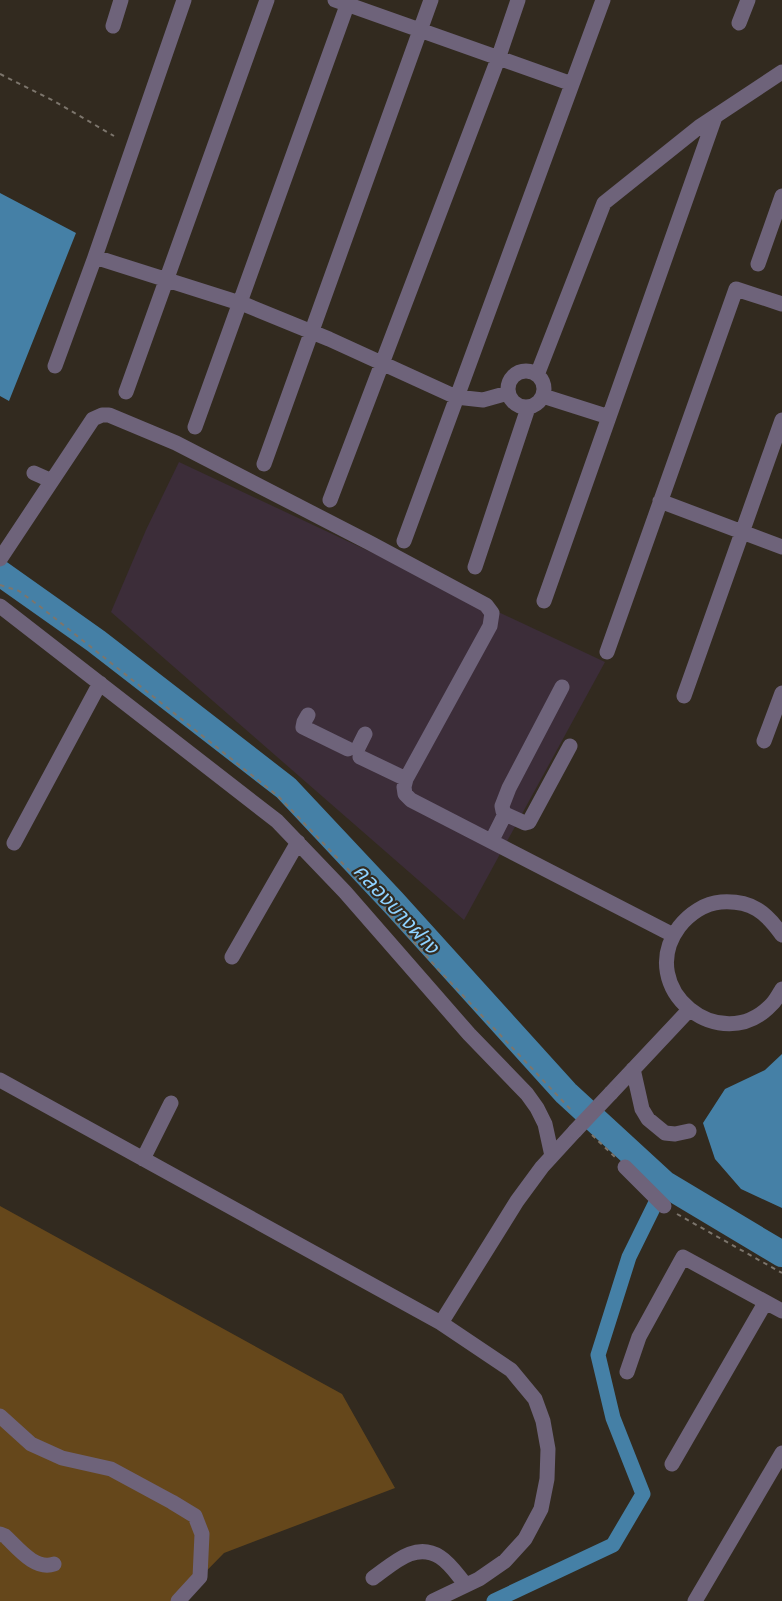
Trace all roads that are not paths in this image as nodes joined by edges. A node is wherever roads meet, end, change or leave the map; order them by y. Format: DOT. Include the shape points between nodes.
graph roads {
  1 [pos="121,0"];
  2 [pos="184,0"];
  3 [pos="267,0"];
  4 [pos="432,0"];
  5 [pos="518,0"];
  6 [pos="603,0"];
  7 [pos="748,0"];
  8 [pos="344,2"];
  9 [pos="740,23"];
  10 [pos="113,26"];
  11 [pos="420,31"];
  12 [pos="498,58"];
  13 [pos="782,72"];
  14 [pos="572,84"];
  15 [pos="715,117"];
  16 [pos="782,196"];
  17 [pos="95,257"];
  18 [pos="758,264"];
  19 [pos="166,280"];
  20 [pos="239,303"];
  21 [pos="782,304"];
  22 [pos="311,332"];
  23 [pos="381,363"];
  24 [pos="55,366"];
  25 [pos="537,375"];
  26 [pos="126,392"];
  27 [pos="508,393"];
  28 [pos="543,396"];
  29 [pos="456,397"];
  30 [pos="528,408"];
  31 [pos="609,417"];
  32 [pos="782,420"];
  33 [pos="195,427"];
  34 [pos="264,464"];
  35 [pos="34,473"];
  36 [pos="51,482"];
  37 [pos="330,500"];
  38 [pos="660,501"];
  39 [pos="743,532"];
  40 [pos="404,542"];
  41 [pos="782,547"];
  42 [pos="0,559"];
  43 [pos="475,567"];
  44 [pos="544,602"];
  45 [pos="0,606"];
  46 [pos="607,652"];
  47 [pos="100,683"];
  48 [pos="562,687"];
  49 [pos="782,693"];
  50 [pos="684,696"];
  51 [pos="308,715"];
  52 [pos="764,741"];
  53 [pos="570,746"];
  54 [pos="405,779"];
  55 [pos="505,814"];
  56 [pos="492,840"];
  57 [pos="298,842"];
  58 [pos="14,843"];
  59 [pos="673,935"];
  60 [pos="782,935"];
  61 [pos="232,957"];
  62 [pos="782,989"];
  63 [pos="689,1010"];
  64 [pos="633,1069"];
  65 [pos="0,1080"];
  66 [pos="171,1103"];
  67 [pos="689,1131"];
  68 [pos="552,1156"];
  69 [pos="143,1159"];
  70 [pos="625,1167"];
  71 [pos="664,1206"];
  72 [pos="765,1303"];
  73 [pos="782,1311"];
  74 [pos="441,1323"];
  75 [pos="627,1372"];
  76 [pos="0,1416"];
  77 [pos="782,1453"];
  78 [pos="672,1464"];
  79 [pos="0,1534"];
  80 [pos="54,1564"];
  81 [pos="373,1578"];
  82 [pos="466,1586"];
  83 [pos="178,1601"];
  84 [pos="433,1601"];
  85 [pos="695,1601"];
  1 -- 10 [label="street"];
  2 -- 17 [label="street"];
  3 -- 19 [label="street"];
  4 -- 11 [label="street"];
  5 -- 12 [label="street"];
  6 -- 14 [label="street"];
  7 -- 9 [label="street"];
  8 -- 11 [label="street"];
  8 -- 20 [label="street"];
  11 -- 12 [label="street"];
  11 -- 22 [label="street"];
  12 -- 14 [label="street"];
  12 -- 23 [label="street"];
  13 -- 15 [label="street"];
  14 -- 29 [label="street"];
  15 -- 25 [label="street" via="604,203"];
  15 -- 31 [label="street"];
  16 -- 18 [label="street"];
  17 -- 19 [label="street"];
  17 -- 24 [label="street"];
  19 -- 20 [label="street"];
  19 -- 26 [label="street"];
  20 -- 22 [label="street"];
  20 -- 33 [label="street"];
  21 -- 38 [label="street" via="736,289"];
  22 -- 23 [label="street"];
  22 -- 34 [label="street"];
  23 -- 29 [label="street"];
  23 -- 37 [label="street"];
  25 -- 27 [label="street" via="525,371 514,376"];
  25 -- 28 [label="street" via="544,384"];
  27 -- 29 [label="street" via="483,400"];
  27 -- 30 [label="street" via="513,402"];
  28 -- 30 [label="street"];
  28 -- 31 [label="street"];
  29 -- 40 [label="street"];
  30 -- 43 [label="street"];
  31 -- 44 [label="street"];
  32 -- 39 [label="street"];
  35 -- 36 [label="street"];
  36 -- 42 [label="street"];
  36 -- 54 [label="street" via="93,419 109,415 176,443 486,606 492,613 490,626"];
  38 -- 39 [label="street"];
  38 -- 46 [label="street"];
  39 -- 41 [label="street"];
  39 -- 50 [label="street"];
  45 -- 47 [label="street"];
  47 -- 57 [label="street" via="277,821"];
  47 -- 58 [label="street"];
  48 -- 55 [label="street" via="509,788 502,806"];
  49 -- 52 [label="street"];
  51 -- 54 [label="street" via="303,727 358,747"];
  53 -- 55 [label="street" via="529,822"];
  54 -- 56 [label="street" via="405,794 411,800"];
  55 -- 56 [label="street"];
  56 -- 59 [label="street"];
  57 -- 61 [label="street"];
  57 -- 68 [label="street" via="526,1094 545,1124"];
  59 -- 60 [label="street" via="700,908 719,902 738,902 756,908"];
  59 -- 63 [label="street" via="667,955 668,975 675,994"];
  62 -- 63 [label="street" via="757,1016 740,1022 722,1024"];
  63 -- 64 [label="street"];
  64 -- 67 [label="street" via="648,1119 665,1133"];
  64 -- 68 [label="street, bridge"];
  65 -- 69 [label="street"];
  66 -- 69 [label="street"];
  68 -- 74 [label="street" via="517,1201"];
  69 -- 74 [label="street"];
  70 -- 71 [label="street"];
  72 -- 73 [label="street"];
  72 -- 75 [label="street" via="682,1257 639,1336"];
  72 -- 78 [label="street"];
  74 -- 82 [label="street" via="511,1370 535,1399 548,1449 541,1509 525,1539 505,1561"];
  76 -- 83 [label="street" via="31,1444 62,1458 111,1469 195,1516 202,1534 200,1577"];
  77 -- 85 [label="street"];
  79 -- 80 [label="street" via="36,1563 47,1567"];
  81 -- 82 [label="street" via="410,1552 421,1551 441,1557"];
  82 -- 84 [label="street"];
}
